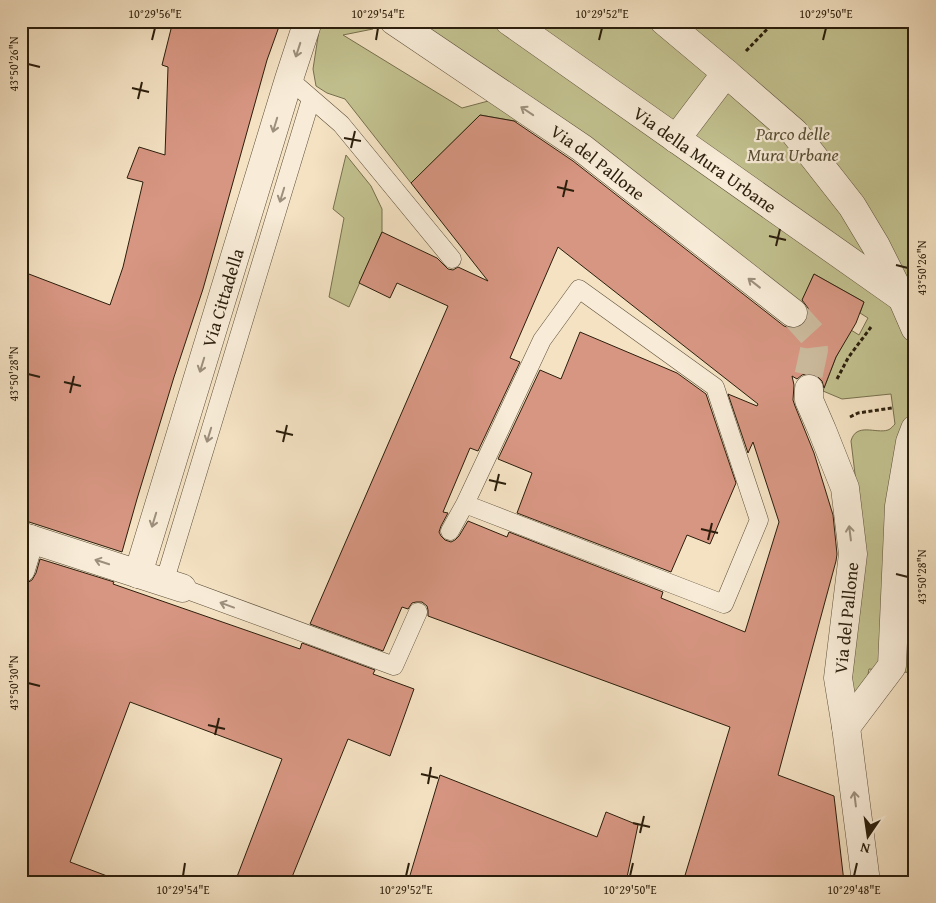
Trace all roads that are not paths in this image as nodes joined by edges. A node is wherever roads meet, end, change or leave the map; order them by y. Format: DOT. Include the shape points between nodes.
graph roads {
  1 [pos="308,21"];
  2 [pos="394,21"];
  3 [pos="509,21"];
  4 [pos="664,21"];
  5 [pos="726,73"];
  6 [pos="289,79"];
  7 [pos="311,98"];
  8 [pos="676,139"];
  9 [pos="452,259"];
  10 [pos="902,298"];
  11 [pos="793,313"];
  12 [pos="915,328"];
  13 [pos="809,389"];
  14 [pos="915,430"];
  15 [pos="465,504"];
  16 [pos="450,531"];
  17 [pos="26,538"];
  18 [pos="21,569"];
  19 [pos="138,574"];
  20 [pos="173,586"];
  21 [pos="418,612"];
  22 [pos="846,727"];
  23 [pos="866,882"];
  1 -- 6 [label="street, Via Cittadella, one-way"];
  11 -- 2 [label="street, Via del Pallone, one-way" via="582,148"];
  3 -- 8 [label="street, Via della Mura Urbane"];
  4 -- 5 [label="street"];
  5 -- 8 [label="street"];
  5 -- 10 [label="street" via="794,132 852,206"];
  6 -- 7 [label="lane"];
  6 -- 19 [label="street, Via Cittadella, one-way"];
  7 -- 9 [label="lane" via="340,124"];
  7 -- 20 [label="lane, one-way"];
  8 -- 10 [label="street, Via della Mura Urbane"];
  10 -- 12 [label="street"];
  22 -- 13 [label="street, Via del Pallone, one-way" via="838,678 853,554 845,488 810,400"];
  14 -- 22 [label="street" via="899,506 892,666"];
  15 -- 15 [label="lane" via="542,340 579,289 715,387 759,520 724,604"];
  15 -- 16 [label="lane"];
  17 -- 18 [label="street"];
  19 -- 17 [label="street, one-way"];
  19 -- 20 [label="street"];
  21 -- 20 [label="lane, one-way" via="394,666"];
  23 -- 22 [label="street, Via del Pallone, one-way"];
}
